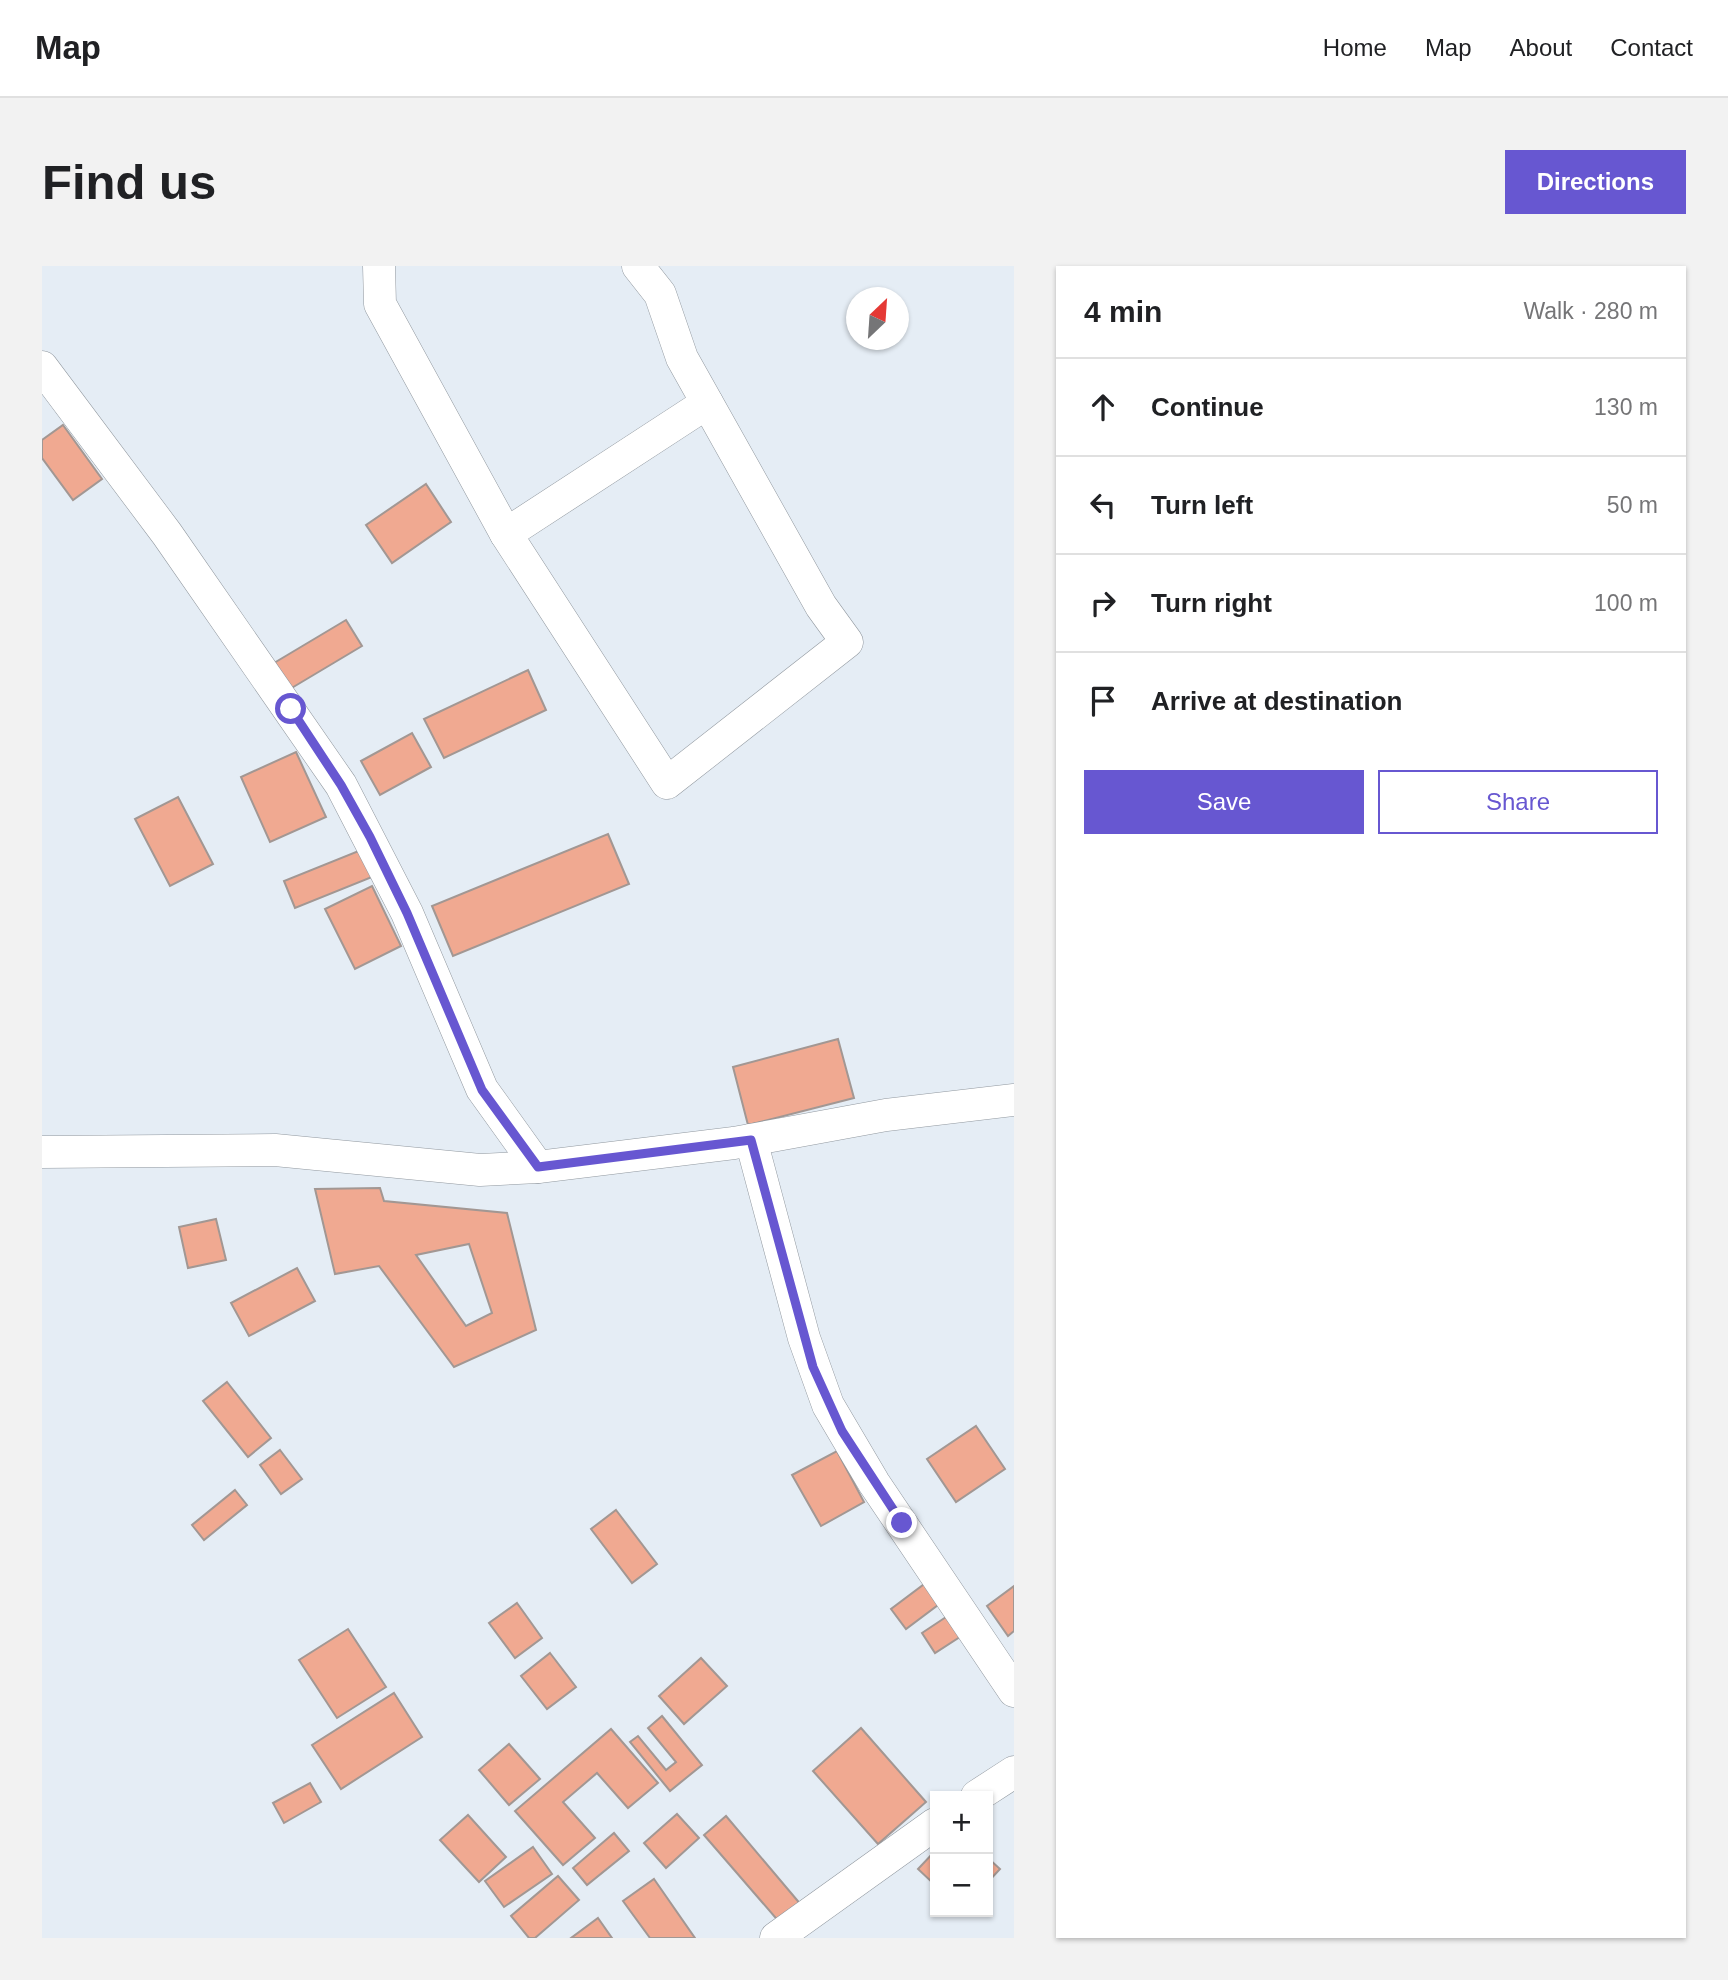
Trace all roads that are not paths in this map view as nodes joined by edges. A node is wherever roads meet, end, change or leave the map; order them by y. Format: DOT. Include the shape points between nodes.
graph roads {
  1 [pos="379,266"];
  2 [pos="638,266"];
  3 [pos="42,368"];
  4 [pos="707,403"];
  5 [pos="506,534"];
  6 [pos="1014,1100"];
  7 [pos="751,1140"];
  8 [pos="42,1152"];
  9 [pos="538,1167"];
  10 [pos="1014,1691"];
  11 [pos="1014,1772"];
  12 [pos="985,1791"];
  13 [pos="930,1828"];
  14 [pos="776,1938"];
  1 -- 5 [label="street" via="380,304"];
  2 -- 4 [label="street" via="660,294 682,358"];
  3 -- 9 [label="street" via="213,599 341,785 407,913 482,1090"];
  4 -- 5 [label="street"];
  4 -- 5 [label="street" via="821,606 847,642 667,783"];
  6 -- 7 [label="street" via="886,1115"];
  7 -- 9 [label="street"];
  7 -- 10 [label="street" via="804,1338 828,1405 874,1483"];
  8 -- 9 [label="street" via="275,1150 480,1170"];
  11 -- 12 [label="street"];
  13 -- 14 [label="street"];
}
